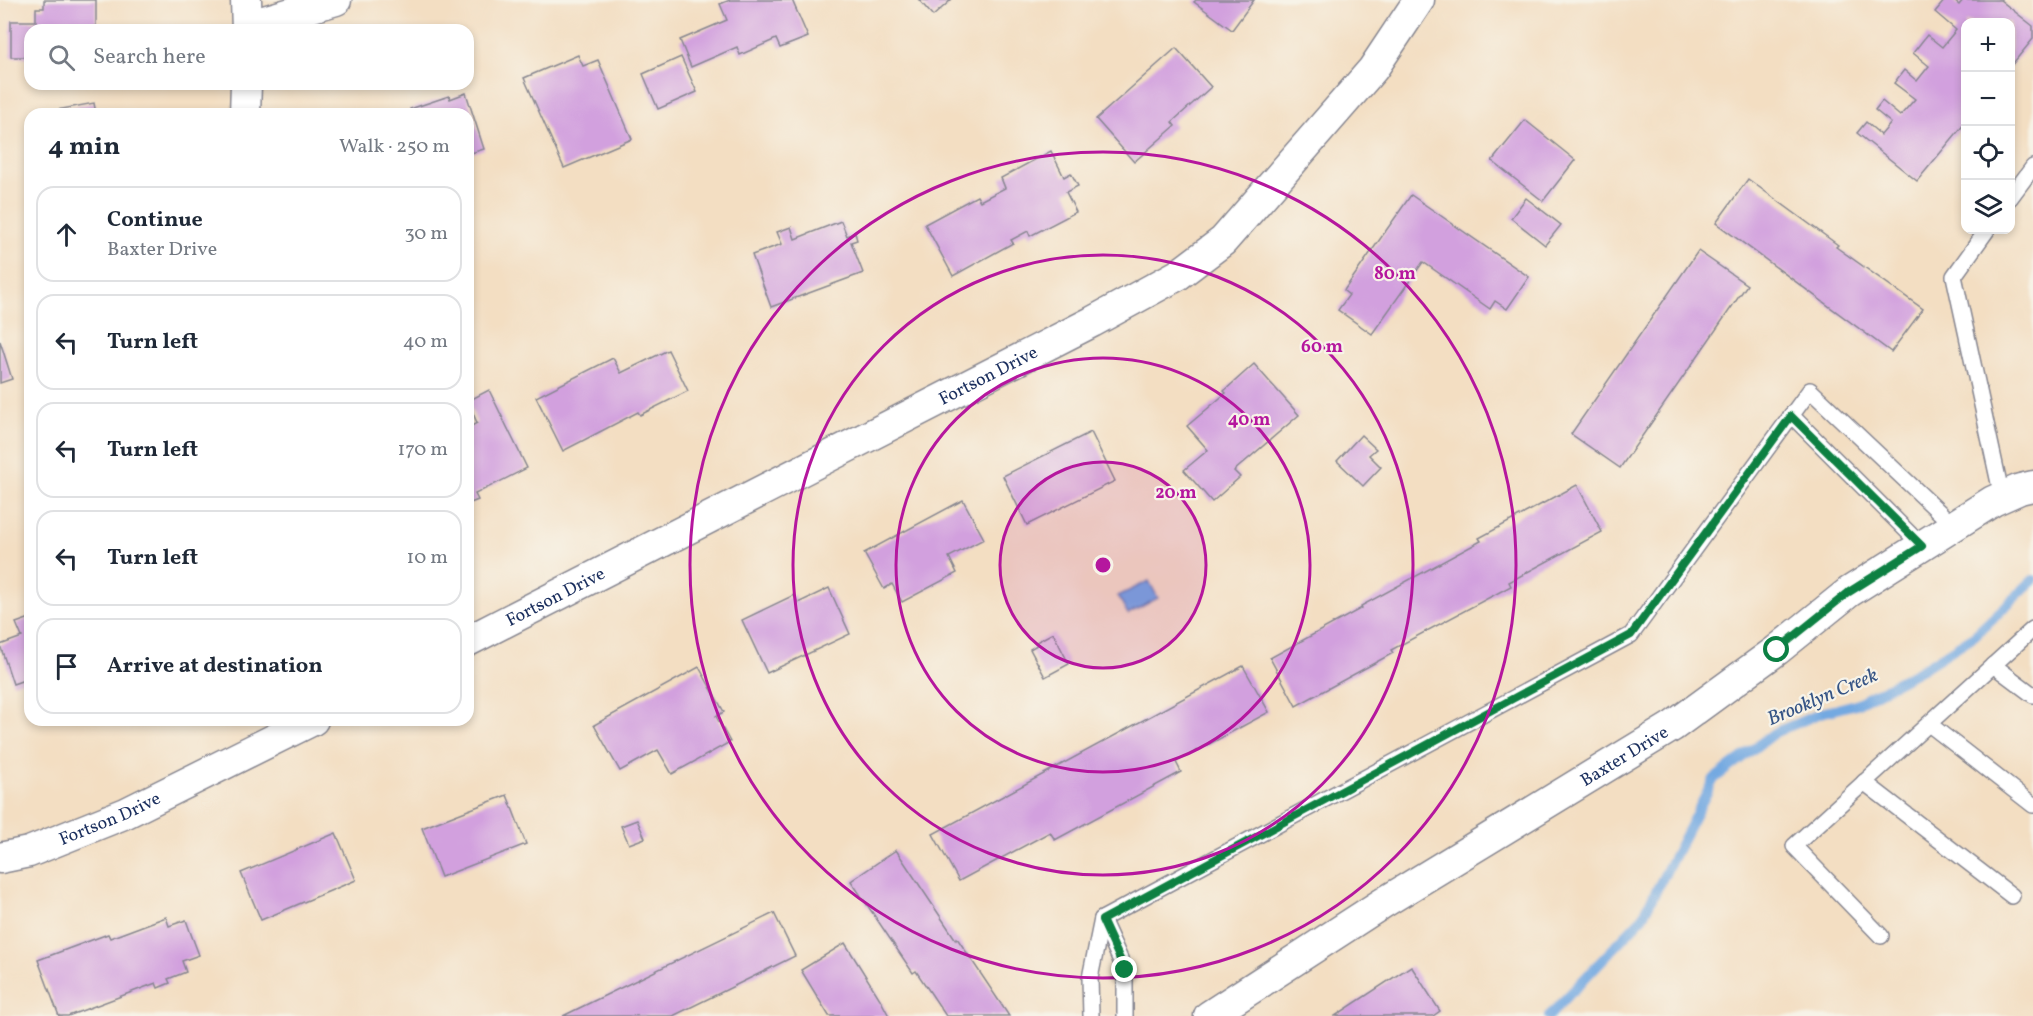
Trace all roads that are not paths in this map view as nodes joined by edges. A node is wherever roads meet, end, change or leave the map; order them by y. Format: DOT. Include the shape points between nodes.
graph roads {
  1 [pos="336,0"];
  2 [pos="1419,0"];
  3 [pos="247,19"];
  4 [pos="246,90"];
  5 [pos="245,108"];
  6 [pos="2033,167"];
  7 [pos="2015,191"];
  8 [pos="1984,234"];
  9 [pos="1791,416"];
  10 [pos="2033,486"];
  11 [pos="2002,497"];
  12 [pos="1954,526"];
  13 [pos="1922,546"];
  14 [pos="2033,629"];
  15 [pos="474,639"];
  16 [pos="1993,665"];
  17 [pos="2033,694"];
  18 [pos="1929,724"];
  19 [pos="301,726"];
  20 [pos="1864,782"];
  21 [pos="2033,805"];
  22 [pos="0,858"];
  23 [pos="2012,896"];
  24 [pos="1102,920"];
  25 [pos="1881,936"];
  26 [pos="1091,1016"];
  27 [pos="1125,1016"];
  28 [pos="1209,1016"];
  1 -- 3 [label="street"];
  2 -- 15 [label="street, Fortson Drive" via="1373,69 1223,242 1178,275"];
  4 -- 5 [label="street"];
  6 -- 7 [label="lane"];
  8 -- 11 [label="lane" via="1954,276"];
  9 -- 12 [label="lane" via="1810,390"];
  9 -- 13 [label="lane"];
  9 -- 24 [label="lane" via="1631,635"];
  10 -- 11 [label="street, Baxter Drive"];
  11 -- 12 [label="street, Baxter Drive"];
  12 -- 13 [label="street, Baxter Drive"];
  13 -- 28 [label="street, Baxter Drive" via="1849,592 1673,726 1383,903"];
  14 -- 16 [label="lane"];
  16 -- 17 [label="lane"];
  16 -- 18 [label="lane"];
  18 -- 20 [label="lane"];
  18 -- 21 [label="lane"];
  19 -- 22 [label="street, Fortson Drive" via="126,813 29,852"];
  20 -- 23 [label="lane"];
  20 -- 25 [label="lane" via="1794,846"];
  24 -- 26 [label="lane" via="1090,978"];
  24 -- 27 [label="lane" via="1125,970"];
}
